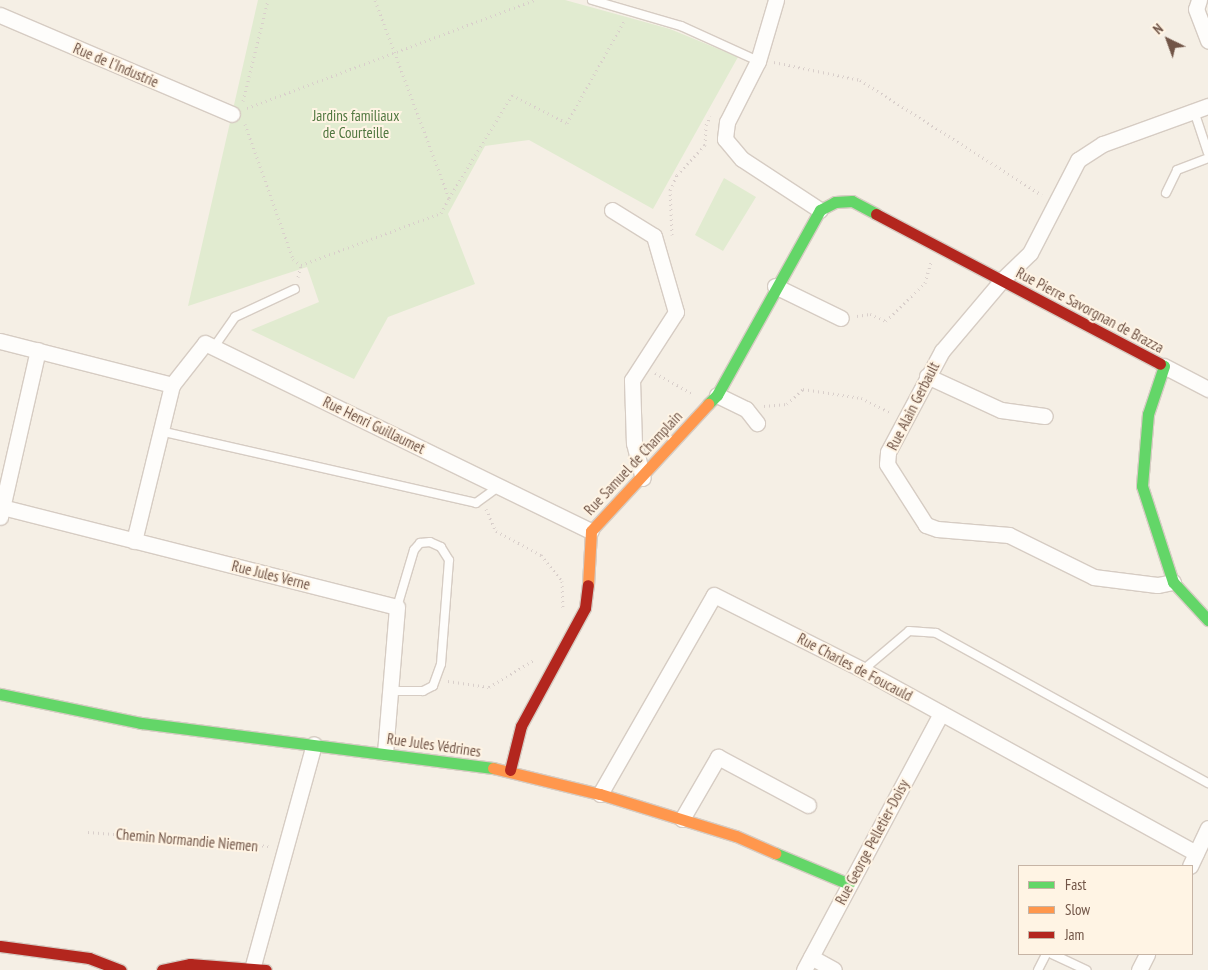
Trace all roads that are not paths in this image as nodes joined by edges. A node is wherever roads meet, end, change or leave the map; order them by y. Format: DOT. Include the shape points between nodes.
graph roads {
  1 [pos="592,0"];
  2 [pos="776,0"];
  3 [pos="1199,0"];
  4 [pos="0,15"];
  5 [pos="1208,40"];
  6 [pos="758,61"];
  7 [pos="1201,109"];
  8 [pos="238,117"];
  9 [pos="1206,140"];
  10 [pos="1208,153"];
  11 [pos="1208,158"];
  12 [pos="1166,193"];
  13 [pos="612,210"];
  14 [pos="820,210"];
  15 [pos="1002,280"];
  16 [pos="775,286"];
  17 [pos="295,289"];
  18 [pos="841,318"];
  19 [pos="0,342"];
  20 [pos="214,347"];
  21 [pos="38,350"];
  22 [pos="1164,366"];
  23 [pos="927,376"];
  24 [pos="172,385"];
  25 [pos="1208,389"];
  26 [pos="713,399"];
  27 [pos="1045,416"];
  28 [pos="757,423"];
  29 [pos="160,431"];
  30 [pos="643,478"];
  31 [pos="499,486"];
  32 [pos="1,512"];
  33 [pos="591,531"];
  34 [pos="134,541"];
  35 [pos="1173,582"];
  36 [pos="397,607"];
  37 [pos="1208,620"];
  38 [pos="863,670"];
  39 [pos="390,691"];
  40 [pos="0,694"];
  41 [pos="941,714"];
  42 [pos="314,744"];
  43 [pos="385,753"];
  44 [pos="510,770"];
  45 [pos="1208,783"];
  46 [pos="600,794"];
  47 [pos="808,805"];
  48 [pos="682,819"];
  49 [pos="1208,828"];
  50 [pos="1193,860"];
  51 [pos="849,884"];
  52 [pos="0,946"];
  53 [pos="1046,955"];
  54 [pos="1054,955"];
  55 [pos="1146,955"];
  56 [pos="807,963"];
  57 [pos="121,970"];
  58 [pos="162,970"];
  59 [pos="259,970"];
  60 [pos="834,970"];
  61 [pos="1038,970"];
  62 [pos="1086,970"];
  63 [pos="1139,970"];
  1 -- 6 [label="lane" via="681,26"];
  2 -- 6 [label="street"];
  3 -- 5 [label="street" via="1196,9"];
  4 -- 8 [label="street, Rue de l'Industrie"];
  6 -- 14 [label="street" via="727,122 725,139 742,159"];
  7 -- 9 [label="lane"];
  7 -- 15 [label="street, Rue Alain Gerbault" via="1094,149 1078,160 1030,253"];
  9 -- 10 [label="lane"];
  11 -- 12 [label="lane" via="1177,170"];
  13 -- 30 [label="street" via="654,236 676,312 632,380 634,443"];
  14 -- 15 [label="street, Rue Pierre Savorgnan de Brazza" via="835,202 852,201"];
  14 -- 16 [label="street, Rue Samuel de Champlain"];
  15 -- 22 [label="street, Rue Pierre Savorgnan de Brazza"];
  15 -- 23 [label="street, Rue Alain Gerbault" via="942,351"];
  16 -- 18 [label="street"];
  16 -- 26 [label="street, Rue Samuel de Champlain"];
  17 -- 20 [label="lane" via="235,317"];
  19 -- 21 [label="street"];
  20 -- 24 [label="street" via="205,343"];
  20 -- 31 [label="street, Rue Henri Guillaumet"];
  21 -- 24 [label="street"];
  21 -- 32 [label="street"];
  22 -- 25 [label="street"];
  22 -- 35 [label="street, Rue Pierre Savorgnan de Brazza" via="1148,414 1141,470 1142,486"];
  23 -- 27 [label="street" via="1001,410"];
  23 -- 35 [label="street, Rue Alain Gerbault" via="888,452 887,464 926,525 937,530 1009,535 1094,577 1157,584"];
  24 -- 29 [label="street"];
  26 -- 28 [label="street" via="746,409"];
  26 -- 30 [label="street, Rue Samuel de Champlain"];
  29 -- 31 [label="lane" via="476,503"];
  29 -- 34 [label="street"];
  30 -- 33 [label="street, Rue Samuel de Champlain"];
  31 -- 33 [label="street, Rue Henri Guillaumet"];
  32 -- 34 [label="street, Rue Jules Verne"];
  33 -- 44 [label="street, Rue Samuel de Champlain" via="592,557 585,608 521,726"];
  34 -- 36 [label="street, Rue Jules Verne"];
  35 -- 37 [label="street, Rue Pierre Savorgnan de Brazza"];
  36 -- 39 [label="street"];
  36 -- 39 [label="lane" via="414,550 420,543 430,542 442,547 449,560 441,664 433,686 423,691"];
  38 -- 41 [label="street, Rue Charles de Foucauld"];
  38 -- 45 [label="lane" via="909,631 936,633"];
  38 -- 46 [label="street, Rue Charles de Foucauld" via="714,595"];
  39 -- 43 [label="street"];
  40 -- 42 [label="street, Rue Jules Védrines" via="141,723"];
  41 -- 50 [label="street, Rue Charles de Foucauld"];
  41 -- 51 [label="street, Rue George Pelletier-Doisy"];
  42 -- 43 [label="street, Rue Jules Védrines"];
  42 -- 59 [label="street" via="286,848"];
  43 -- 44 [label="street, Rue Jules Védrines"];
  44 -- 46 [label="street, Rue Jules Védrines"];
  46 -- 48 [label="street, Rue Jules Védrines"];
  47 -- 48 [label="street" via="718,757"];
  48 -- 51 [label="street, Rue Jules Védrines" via="736,836"];
  49 -- 50 [label="street"];
  51 -- 56 [label="street, Rue George Pelletier-Doisy"];
  52 -- 57 [label="street" via="90,958"];
  53 -- 61 [label="lane"];
  54 -- 62 [label="lane"];
  55 -- 63 [label="street"];
  56 -- 60 [label="street"];
  58 -- 59 [label="street" via="190,964"];
}
